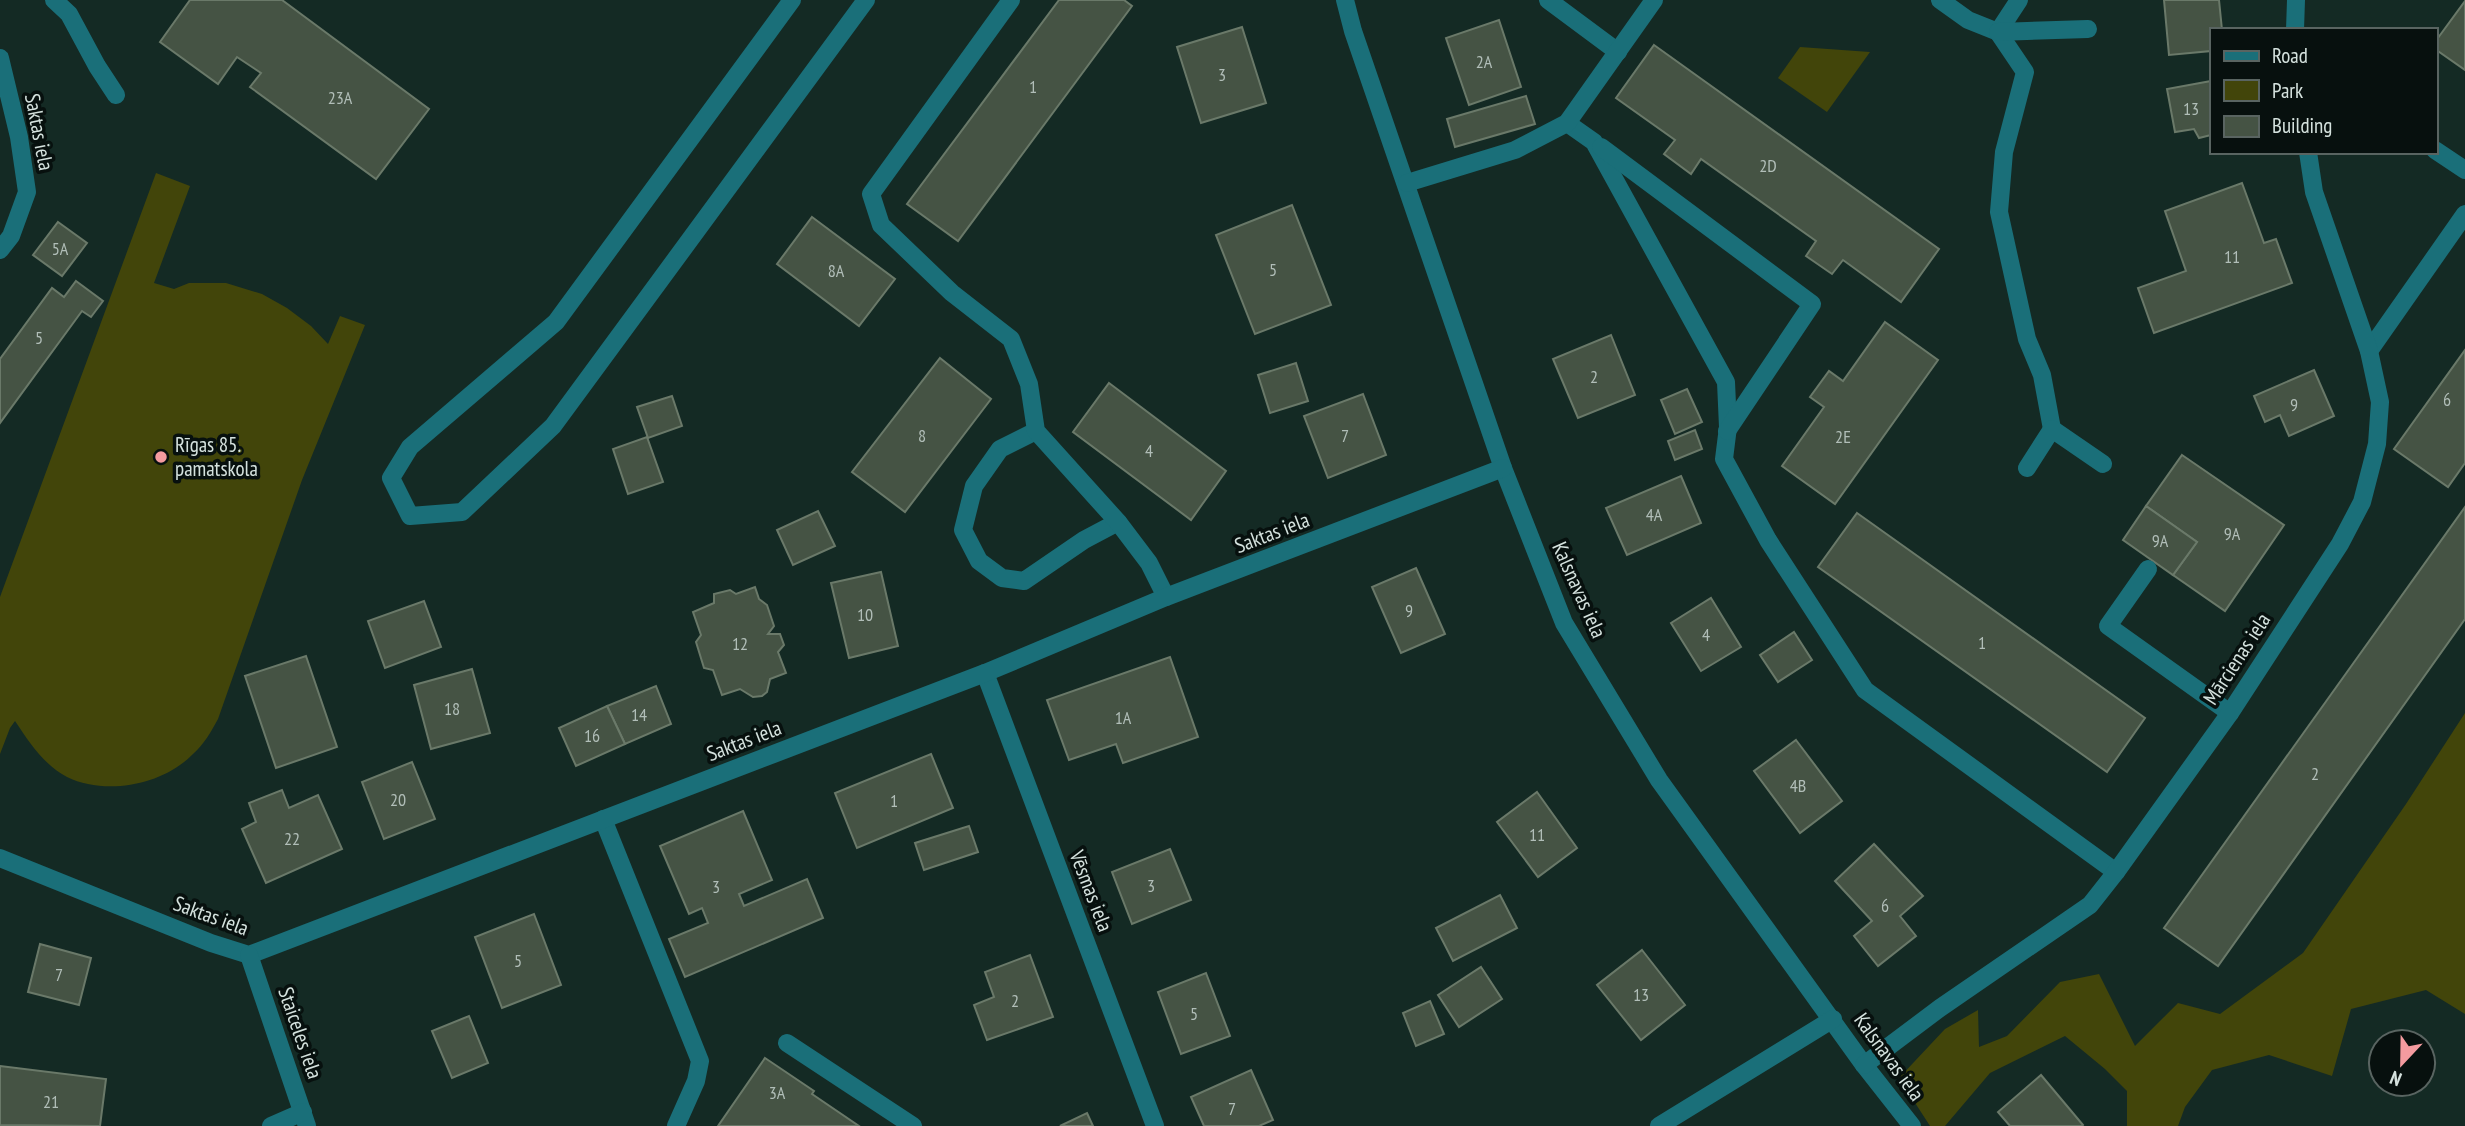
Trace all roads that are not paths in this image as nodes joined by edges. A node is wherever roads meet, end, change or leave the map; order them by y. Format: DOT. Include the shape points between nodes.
graph roads {
  1 [pos="54,0"];
  2 [pos="792,0"];
  3 [pos="866,0"];
  4 [pos="1012,0"];
  5 [pos="1345,0"];
  6 [pos="1548,0"];
  7 [pos="1654,0"];
  8 [pos="1940,0"];
  9 [pos="2019,0"];
  10 [pos="2297,0"];
  11 [pos="2295,28"];
  12 [pos="2088,29"];
  13 [pos="1998,32"];
  14 [pos="1618,52"];
  15 [pos="0,58"];
  16 [pos="116,95"];
  17 [pos="1567,123"];
  18 [pos="1594,142"];
  19 [pos="2437,151"];
  20 [pos="2308,154"];
  21 [pos="2465,170"];
  22 [pos="1407,183"];
  23 [pos="2465,214"];
  24 [pos="0,250"];
  25 [pos="2370,351"];
  26 [pos="2052,429"];
  27 [pos="1036,431"];
  28 [pos="1727,431"];
  29 [pos="2104,464"];
  30 [pos="1503,468"];
  31 [pos="2027,468"];
  32 [pos="1118,522"];
  33 [pos="2148,569"];
  34 [pos="1166,597"];
  35 [pos="985,673"];
  36 [pos="2230,713"];
  37 [pos="603,819"];
  38 [pos="0,858"];
  39 [pos="2116,872"];
  40 [pos="248,955"];
  41 [pos="1833,1019"];
  42 [pos="787,1043"];
  43 [pos="1864,1065"];
  44 [pos="305,1119"];
  45 [pos="271,1126"];
  46 [pos="676,1126"];
  47 [pos="913,1126"];
  48 [pos="1155,1126"];
  49 [pos="1659,1126"];
  50 [pos="1912,1126"];
  1 -- 16 [label="street" via="69,14"];
  2 -- 3 [label="street" via="556,321 410,447 391,478 410,516 462,512 553,426"];
  4 -- 27 [label="street" via="871,194 881,225 952,293 1010,339 1029,384"];
  5 -- 22 [label="street, Kalsnavas iela"];
  6 -- 14 [label="street"];
  7 -- 14 [label="street"];
  8 -- 13 [label="street" via="1968,20"];
  9 -- 13 [label="street"];
  10 -- 11 [label="street"];
  12 -- 13 [label="street"];
  13 -- 26 [label="street" via="2025,72 2004,152 1999,212"];
  14 -- 17 [label="street"];
  15 -- 24 [label="street, Saktas iela" via="27,192 11,236"];
  17 -- 18 [label="street"];
  17 -- 22 [label="street" via="1515,150"];
  18 -- 28 [label="street" via="1726,382"];
  18 -- 28 [label="street" via="1812,304"];
  19 -- 21 [label="street"];
  20 -- 25 [label="street, Mārcienas iela" via="2314,192"];
  22 -- 30 [label="street, Kalsnavas iela"];
  23 -- 25 [label="street"];
  25 -- 36 [label="street, Mārcienas iela" via="2381,402 2377,444 2362,502 2340,544"];
  26 -- 29 [label="street"];
  26 -- 31 [label="street"];
  27 -- 32 [label="street"];
  27 -- 32 [label="street" via="1000,449 974,486 963,530 979,561 1002,578 1024,581"];
  28 -- 39 [label="street" via="1724,459 1768,540 1865,690"];
  30 -- 34 [label="street, Saktas iela"];
  30 -- 41 [label="street, Kalsnavas iela" via="1564,623 1659,780"];
  32 -- 34 [label="street" via="1149,563"];
  33 -- 36 [label="street" via="2108,626"];
  34 -- 35 [label="street, Saktas iela"];
  35 -- 37 [label="street, Saktas iela"];
  35 -- 48 [label="street, Vēsmas iela"];
  36 -- 39 [label="street, Mārcienas iela"];
  37 -- 40 [label="street, Saktas iela"];
  37 -- 46 [label="street" via="700,1061"];
  38 -- 40 [label="street, Saktas iela"];
  39 -- 43 [label="street, Mārcienas iela" via="2090,905"];
  40 -- 44 [label="street, Staiceles iela"];
  41 -- 43 [label="street, Kalsnavas iela"];
  41 -- 49 [label="street"];
  42 -- 47 [label="street"];
  43 -- 50 [label="street, Kalsnavas iela"];
  44 -- 45 [label="street"];
}
